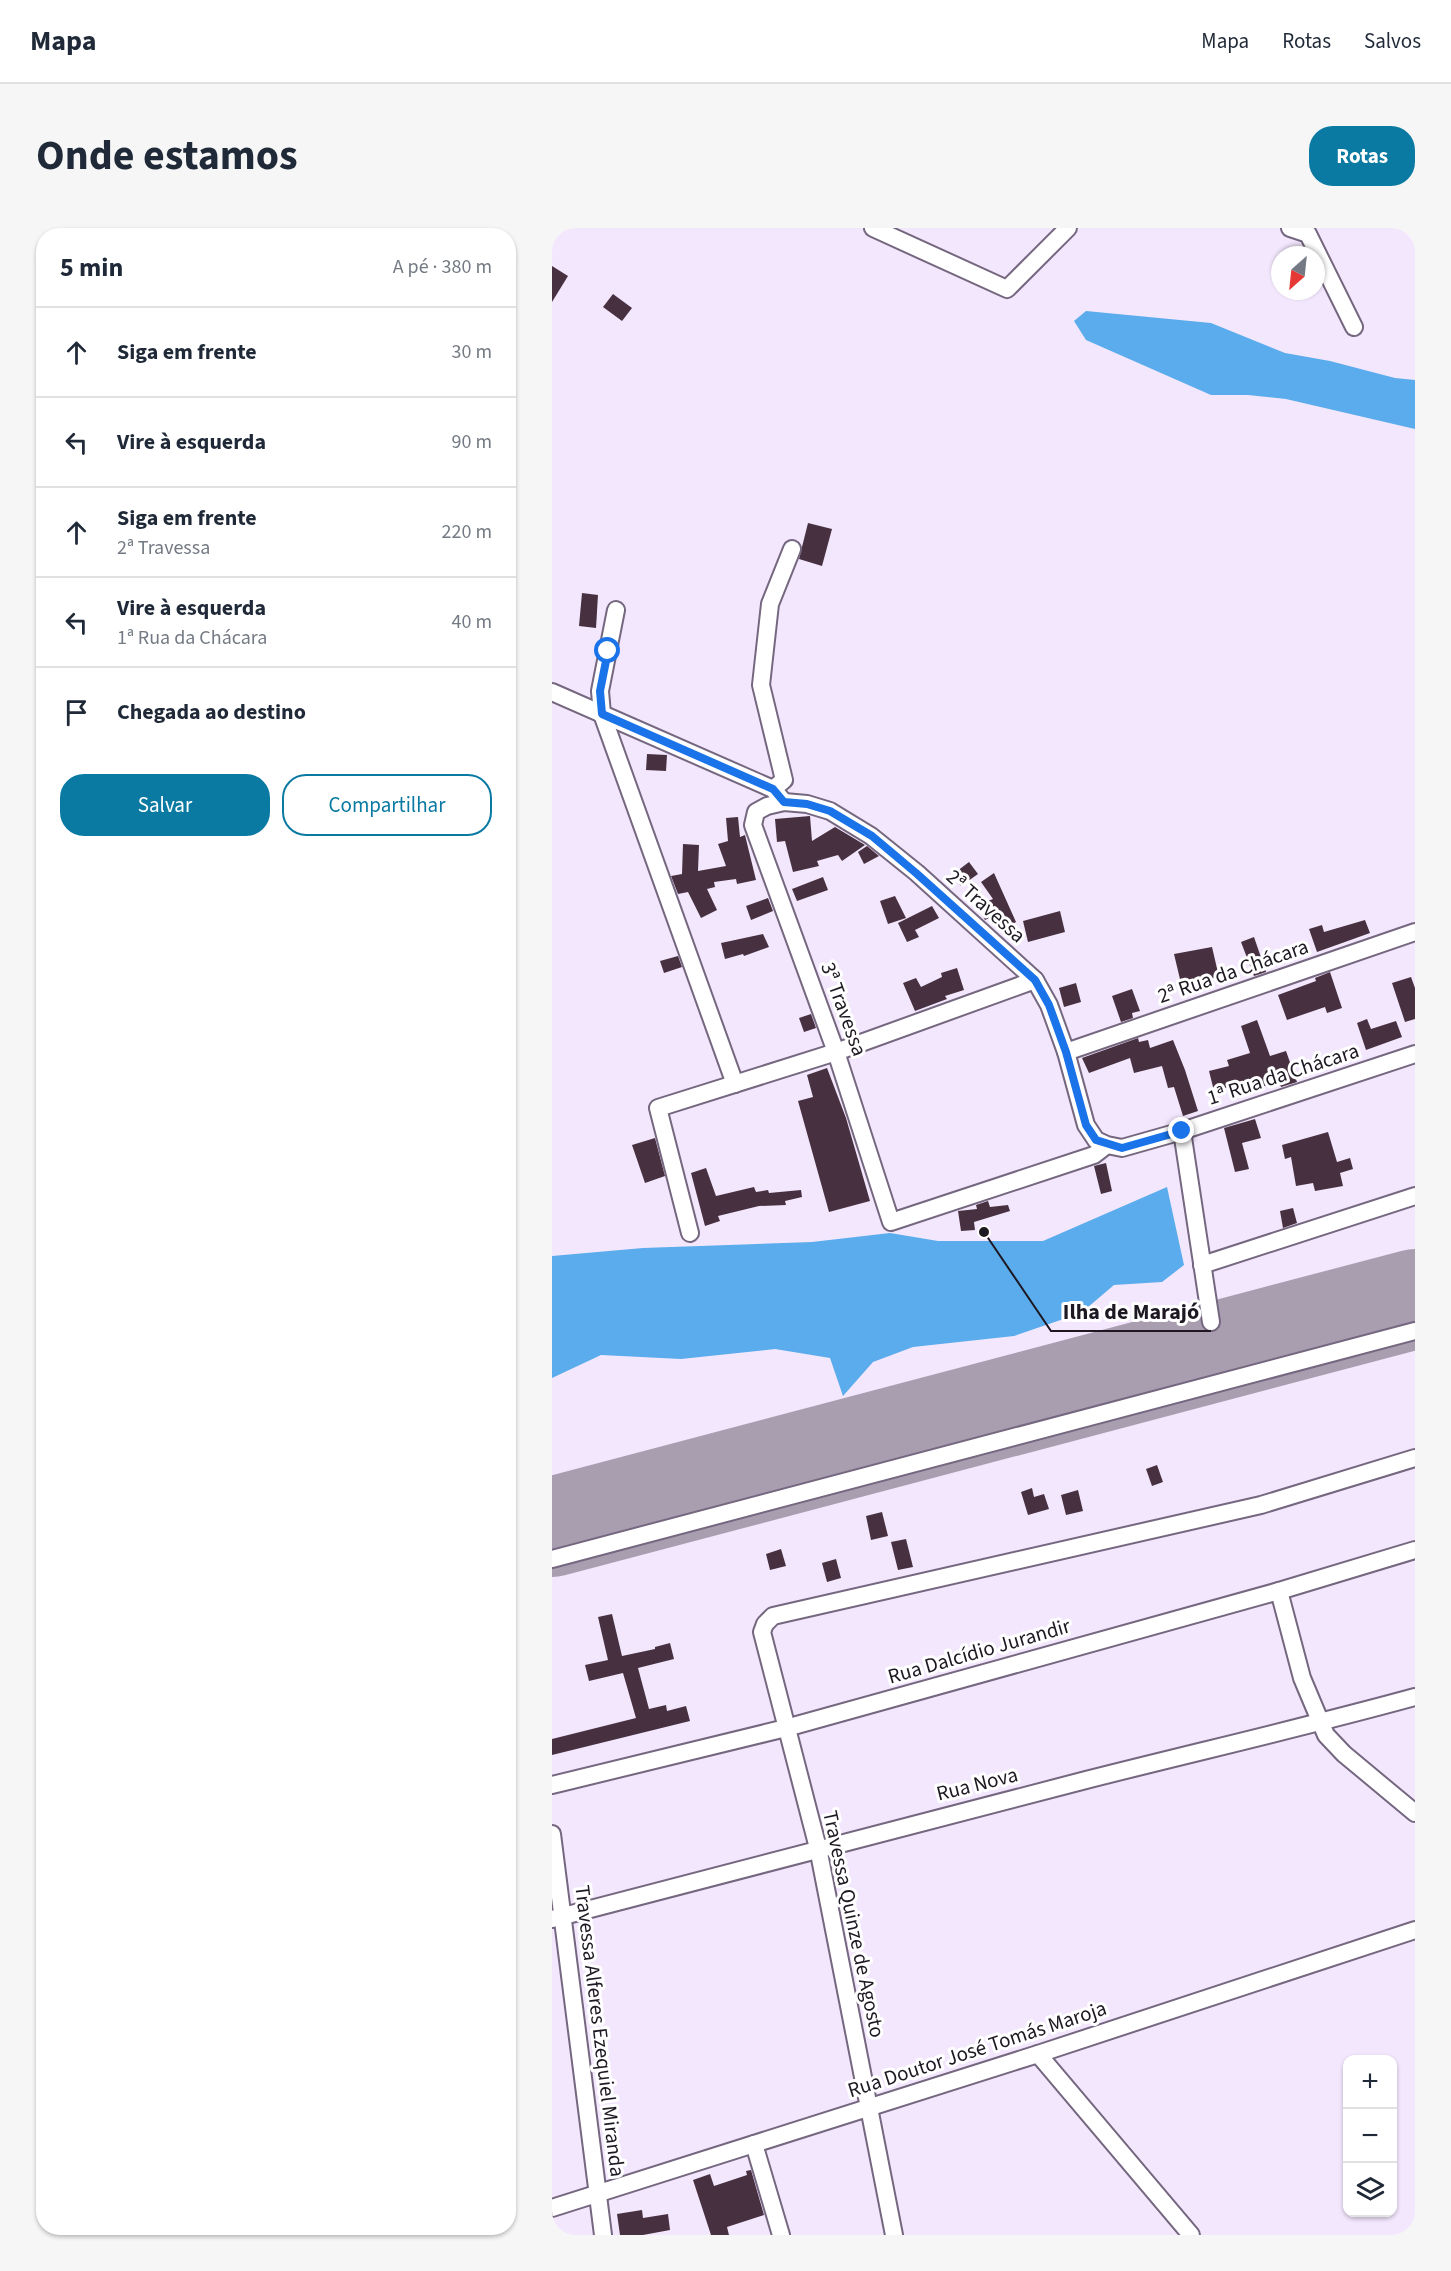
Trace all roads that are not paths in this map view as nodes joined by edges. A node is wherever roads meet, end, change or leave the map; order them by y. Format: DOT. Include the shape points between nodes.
graph roads {
  1 [pos="873,228"];
  2 [pos="1068,228"];
  3 [pos="1290,228"];
  4 [pos="1354,327"];
  5 [pos="792,549"];
  6 [pos="616,610"];
  7 [pos="552,692"];
  8 [pos="602,714"];
  9 [pos="778,795"];
  10 [pos="756,812"];
  11 [pos="1415,932"];
  12 [pos="1035,980"];
  13 [pos="836,1052"];
  14 [pos="1066,1052"];
  15 [pos="1415,1054"];
  16 [pos="735,1084"];
  17 [pos="1182,1131"];
  18 [pos="1101,1143"];
  19 [pos="1415,1196"];
  20 [pos="690,1233"];
  21 [pos="1202,1265"];
  22 [pos="1211,1322"];
  23 [pos="1415,1331"];
  24 [pos="1415,1458"];
  25 [pos="1415,1550"];
  26 [pos="552,1559"];
  27 [pos="1279,1591"];
  28 [pos="1415,1697"];
  29 [pos="1320,1723"];
  30 [pos="786,1728"];
  31 [pos="552,1785"];
  32 [pos="1415,1813"];
  33 [pos="552,1834"];
  34 [pos="818,1848"];
  35 [pos="558,1917"];
  36 [pos="1415,1930"];
  37 [pos="1038,2054"];
  38 [pos="869,2107"];
  39 [pos="754,2144"];
  40 [pos="598,2194"];
  41 [pos="552,2208"];
  42 [pos="603,2235"];
  43 [pos="781,2235"];
  44 [pos="894,2235"];
  45 [pos="1191,2235"];
  1 -- 2 [label="street" via="1008,289"];
  3 -- 4 [label="street" via="1308,234"];
  5 -- 9 [label="street" via="770,604 761,685 784,780"];
  6 -- 8 [label="street" via="600,691"];
  7 -- 8 [label="street"];
  8 -- 9 [label="street"];
  8 -- 16 [label="street"];
  9 -- 10 [label="street, 2ª Travessa"];
  9 -- 12 [label="street, 2ª Travessa" via="830,811 872,836"];
  10 -- 13 [label="street, 3ª Travessa" via="753,825"];
  11 -- 14 [label="street, 2ª Rua da Chácara"];
  12 -- 13 [label="street"];
  12 -- 14 [label="street, 2ª Travessa"];
  13 -- 16 [label="street"];
  13 -- 18 [label="street, 3ª Travessa" via="891,1222 1094,1155"];
  14 -- 18 [label="street, 2ª Travessa" via="1086,1125"];
  15 -- 17 [label="street, 1ª Rua da Chácara"];
  16 -- 20 [label="street" via="658,1108"];
  17 -- 18 [label="street, 1ª Rua da Chácara" via="1122,1148"];
  17 -- 21 [label="street"];
  19 -- 21 [label="street"];
  21 -- 22 [label="street"];
  23 -- 26 [label="street"];
  24 -- 30 [label="street, Travessa Quinze de Agosto" via="1261,1505 772,1616 762,1632"];
  25 -- 27 [label="street, Rua Dalcídio Jurandir"];
  27 -- 29 [label="street" via="1302,1678"];
  27 -- 30 [label="street, Rua Dalcídio Jurandir"];
  28 -- 29 [label="street, Rua Nova"];
  29 -- 32 [label="street" via="1344,1754"];
  29 -- 34 [label="street, Rua Nova"];
  30 -- 31 [label="street, Rua Dalcídio Jurandir"];
  30 -- 34 [label="street, Travessa Quinze de Agosto"];
  33 -- 35 [label="street, Travessa Alferes Ezequiel Miranda"];
  34 -- 35 [label="street, Rua Nova"];
  34 -- 38 [label="street, Travessa Quinze de Agosto"];
  35 -- 40 [label="street, Travessa Alferes Ezequiel Miranda"];
  36 -- 37 [label="street, Rua Doutor José Tomás Maroja"];
  37 -- 38 [label="street, Rua Doutor José Tomás Maroja"];
  37 -- 45 [label="street"];
  38 -- 39 [label="street, Rua Doutor José Tomás Maroja"];
  38 -- 44 [label="street, Travessa Quinze de Agosto"];
  39 -- 40 [label="street, Rua Doutor José Tomás Maroja"];
  39 -- 43 [label="street"];
  40 -- 41 [label="street, Rua Doutor José Tomás Maroja"];
  40 -- 42 [label="street, Travessa Alferes Ezequiel Miranda"];
}
